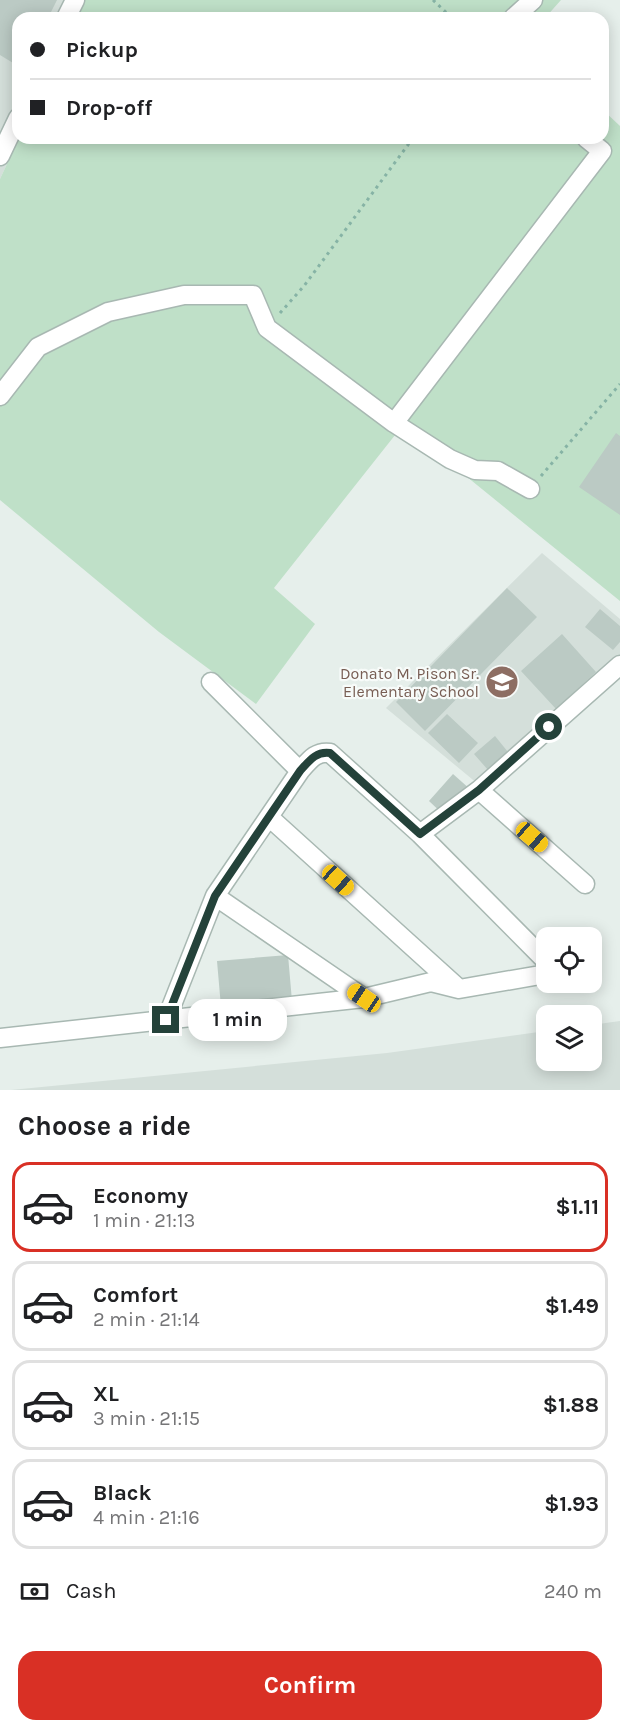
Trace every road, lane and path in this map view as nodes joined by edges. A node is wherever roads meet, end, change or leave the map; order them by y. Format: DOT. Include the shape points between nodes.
graph roads {
  1 [pos="433,0"];
  2 [pos="533,0"];
  3 [pos="446,12"];
  4 [pos="520,12"];
  5 [pos="12,131"];
  6 [pos="408,144"];
  7 [pos="593,144"];
  8 [pos="0,156"];
  9 [pos="267,328"];
  10 [pos="620,384"];
  11 [pos="0,396"];
  12 [pos="394,423"];
  13 [pos="530,489"];
  14 [pos="620,665"];
  15 [pos="211,682"];
  16 [pos="300,771"];
  17 [pos="479,790"];
  18 [pos="269,818"];
  19 [pos="420,834"];
  20 [pos="585,884"];
  21 [pos="215,896"];
  22 [pos="536,951"];
  23 [pos="536,976"];
  24 [pos="459,989"];
  25 [pos="364,998"];
  26 [pos="166,1020"];
  27 [pos="0,1038"];
  1 -- 3 [label="path"];
  2 -- 4 [label="street"];
  5 -- 8 [label="street"];
  6 -- 9 [label="path" via="304,286"];
  7 -- 12 [label="street" via="602,151"];
  9 -- 11 [label="street" via="253,295 184,295 108,312 38,347"];
  9 -- 12 [label="street"];
  10 -- 13 [label="path"];
  12 -- 13 [label="street" via="450,459 475,470 498,471"];
  14 -- 17 [label="street"];
  15 -- 16 [label="street"];
  16 -- 18 [label="street"];
  16 -- 19 [label="street" via="315,755 330,753"];
  17 -- 19 [label="street"];
  17 -- 20 [label="street"];
  18 -- 21 [label="street"];
  18 -- 24 [label="street"];
  19 -- 22 [label="street"];
  21 -- 25 [label="street"];
  21 -- 26 [label="street"];
  23 -- 24 [label="street"];
  24 -- 25 [label="street" via="431,982"];
  25 -- 26 [label="street"];
  26 -- 27 [label="street"];
}
